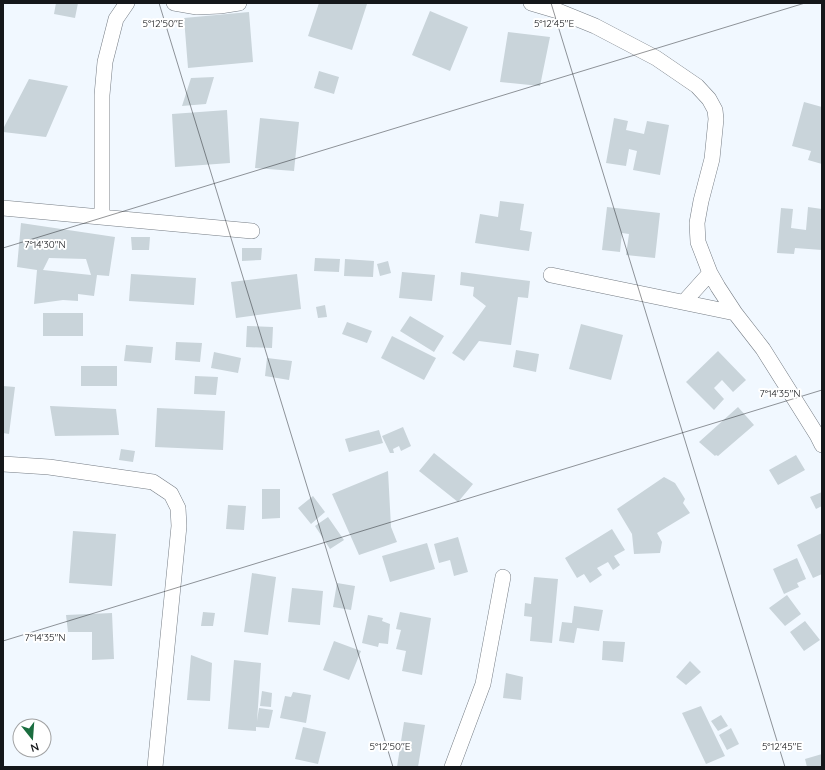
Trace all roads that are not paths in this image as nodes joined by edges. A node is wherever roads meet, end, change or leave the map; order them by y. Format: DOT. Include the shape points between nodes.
graph roads {
  1 [pos="127,3"];
  2 [pos="174,3"];
  3 [pos="239,3"];
  4 [pos="531,3"];
  5 [pos="3,208"];
  6 [pos="102,217"];
  7 [pos="252,231"];
  8 [pos="710,273"];
  9 [pos="551,275"];
  10 [pos="684,302"];
  11 [pos="735,313"];
  12 [pos="822,445"];
  13 [pos="3,464"];
  14 [pos="503,577"];
  15 [pos="155,767"];
  16 [pos="452,767"];
  1 -- 6 [label="street" via="116,19 105,62 102,95"];
  2 -- 3 [label="street" via="197,7"];
  4 -- 8 [label="street" via="595,26 656,58 697,86 709,99 715,110 712,158 701,201 698,242"];
  5 -- 6 [label="street"];
  6 -- 7 [label="street"];
  8 -- 10 [label="street"];
  8 -- 11 [label="street"];
  9 -- 10 [label="street"];
  10 -- 11 [label="street"];
  11 -- 12 [label="street" via="763,349"];
  13 -- 15 [label="street" via="49,467 153,482 171,494 178,508 179,526"];
  14 -- 16 [label="street" via="482,684"];
}
